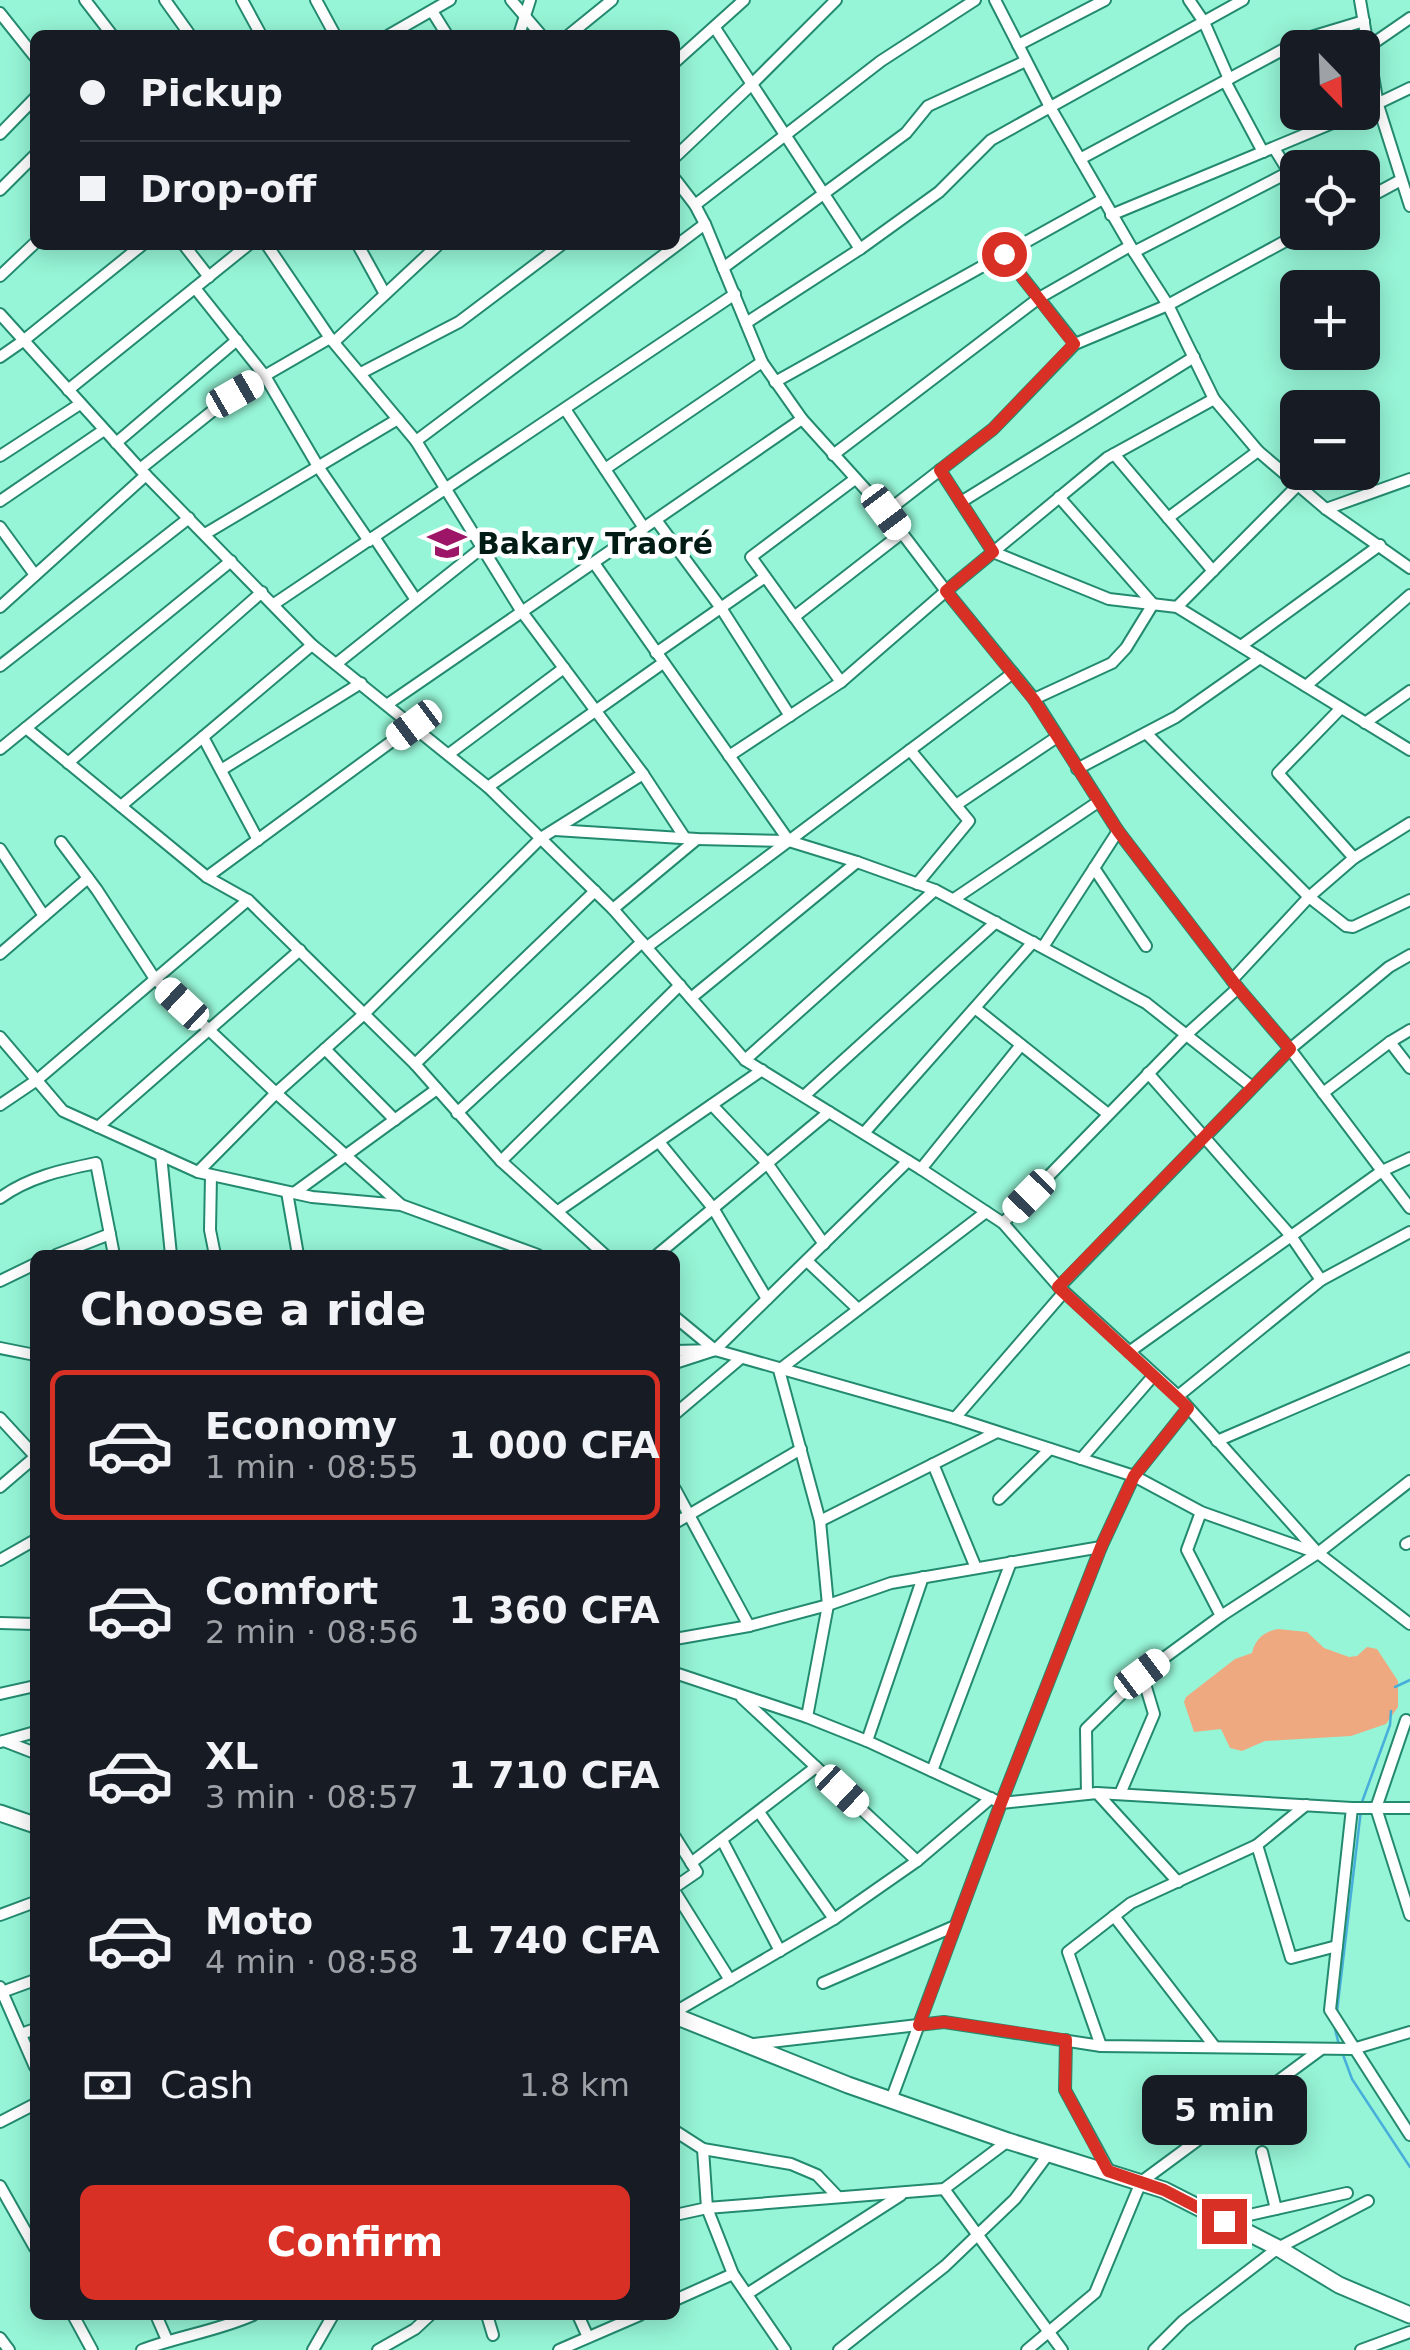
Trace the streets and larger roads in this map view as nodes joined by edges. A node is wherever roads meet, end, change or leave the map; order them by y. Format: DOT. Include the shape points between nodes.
graph roads {
  1 [pos="84,0"];
  2 [pos="164,0"];
  3 [pos="242,0"];
  4 [pos="450,0"];
  5 [pos="511,0"];
  6 [pos="530,0"];
  7 [pos="744,0"];
  8 [pos="836,0"];
  9 [pos="975,0"];
  10 [pos="1104,0"];
  11 [pos="1189,0"];
  12 [pos="1243,0"];
  13 [pos="1360,0"];
  14 [pos="319,1"];
  15 [pos="999,1"];
  16 [pos="603,3"];
  17 [pos="432,10"];
  18 [pos="0,13"];
  19 [pos="524,15"];
  20 [pos="1410,18"];
  21 [pos="1204,22"];
  22 [pos="1364,22"];
  23 [pos="715,28"];
  24 [pos="108,30"];
  25 [pos="186,30"];
  26 [pos="257,30"];
  27 [pos="331,30"];
  28 [pos="398,30"];
  29 [pos="444,30"];
  30 [pos="521,30"];
  31 [pos="538,30"];
  32 [pos="573,30"];
  33 [pos="1365,30"];
  34 [pos="1380,38"];
  35 [pos="1018,44"];
  36 [pos="30,51"];
  37 [pos="680,58"];
  38 [pos="1026,61"];
  39 [pos="1227,80"];
  40 [pos="751,85"];
  41 [pos="1410,88"];
  42 [pos="30,103"];
  43 [pos="1380,103"];
  44 [pos="1050,107"];
  45 [pos="1380,110"];
  46 [pos="1317,130"];
  47 [pos="0,134"];
  48 [pos="784,136"];
  49 [pos="1268,150"];
  50 [pos="680,152"];
  51 [pos="1080,159"];
  52 [pos="30,160"];
  53 [pos="1280,163"];
  54 [pos="1410,164"];
  55 [pos="1400,175"];
  56 [pos="1280,176"];
  57 [pos="680,185"];
  58 [pos="1380,188"];
  59 [pos="0,190"];
  60 [pos="823,194"];
  61 [pos="1102,199"];
  62 [pos="1409,201"];
  63 [pos="696,205"];
  64 [pos="1112,215"];
  65 [pos="704,224"];
  66 [pos="680,242"];
  67 [pos="1280,244"];
  68 [pos="30,248"];
  69 [pos="136,250"];
  70 [pos="188,250"];
  71 [pos="242,250"];
  72 [pos="270,250"];
  73 [pos="361,250"];
  74 [pos="420,250"];
  75 [pos="433,250"];
  76 [pos="554,250"];
  77 [pos="670,250"];
  78 [pos="860,250"];
  79 [pos="1132,250"];
  80 [pos="1004,254"];
  81 [pos="423,259"];
  82 [pos="724,268"];
  83 [pos="0,276"];
  84 [pos="209,276"];
  85 [pos="195,288"];
  86 [pos="386,294"];
  87 [pos="735,294"];
  88 [pos="1039,298"];
  89 [pos="1168,305"];
  90 [pos="0,314"];
  91 [pos="746,323"];
  92 [pos="237,340"];
  93 [pos="332,340"];
  94 [pos="23,341"];
  95 [pos="1074,344"];
  96 [pos="0,357"];
  97 [pos="1194,357"];
  98 [pos="762,362"];
  99 [pos="361,374"];
  100 [pos="265,376"];
  101 [pos="775,382"];
  102 [pos="68,390"];
  103 [pos="1214,399"];
  104 [pos="80,404"];
  105 [pos="564,409"];
  106 [pos="398,419"];
  107 [pos="802,419"];
  108 [pos="104,430"];
  109 [pos="416,442"];
  110 [pos="116,443"];
  111 [pos="1258,451"];
  112 [pos="1114,454"];
  113 [pos="0,456"];
  114 [pos="833,456"];
  115 [pos="319,468"];
  116 [pos="605,470"];
  117 [pos="940,470"];
  118 [pos="1280,470"];
  119 [pos="143,472"];
  120 [pos="1410,478"];
  121 [pos="855,479"];
  122 [pos="447,488"];
  123 [pos="1293,490"];
  124 [pos="1304,490"];
  125 [pos="1060,497"];
  126 [pos="0,501"];
  127 [pos="961,502"];
  128 [pos="1326,508"];
  129 [pos="886,512"];
  130 [pos="188,518"];
  131 [pos="1168,518"];
  132 [pos="656,520"];
  133 [pos="0,526"];
  134 [pos="644,528"];
  135 [pos="902,533"];
  136 [pos="204,534"];
  137 [pos="372,539"];
  138 [pos="1380,545"];
  139 [pos="483,548"];
  140 [pos="993,552"];
  141 [pos="1410,553"];
  142 [pos="1397,558"];
  143 [pos="231,561"];
  144 [pos="594,563"];
  145 [pos="1410,568"];
  146 [pos="1212,570"];
  147 [pos="35,575"];
  148 [pos="765,577"];
  149 [pos="946,591"];
  150 [pos="262,592"];
  151 [pos="1410,595"];
  152 [pos="416,600"];
  153 [pos="274,604"];
  154 [pos="1153,604"];
  155 [pos="0,607"];
  156 [pos="1177,607"];
  157 [pos="721,608"];
  158 [pos="522,612"];
  159 [pos="794,618"];
  160 [pos="312,645"];
  161 [pos="1241,646"];
  162 [pos="659,658"];
  163 [pos="1260,658"];
  164 [pos="336,664"];
  165 [pos="0,666"];
  166 [pos="564,668"];
  167 [pos="1013,673"];
  168 [pos="840,682"];
  169 [pos="361,683"];
  170 [pos="1306,686"];
  171 [pos="1410,691"];
  172 [pos="1034,700"];
  173 [pos="388,704"];
  174 [pos="1341,708"];
  175 [pos="595,710"];
  176 [pos="790,716"];
  177 [pos="1365,723"];
  178 [pos="414,725"];
  179 [pos="26,728"];
  180 [pos="1146,733"];
  181 [pos="203,737"];
  182 [pos="1056,737"];
  183 [pos="1407,744"];
  184 [pos="0,750"];
  185 [pos="910,750"];
  186 [pos="449,754"];
  187 [pos="729,756"];
  188 [pos="68,762"];
  189 [pos="1077,768"];
  190 [pos="221,770"];
  191 [pos="643,774"];
  192 [pos="488,787"];
  193 [pos="1098,802"];
  194 [pos="956,805"];
  195 [pos="121,806"];
  196 [pos="1410,823"];
  197 [pos="555,830"];
  198 [pos="1118,831"];
  199 [pos="541,838"];
  200 [pos="691,838"];
  201 [pos="258,840"];
  202 [pos="61,842"];
  203 [pos="788,842"];
  204 [pos="0,848"];
  205 [pos="1354,858"];
  206 [pos="857,862"];
  207 [pos="1094,868"];
  208 [pos="207,877"];
  209 [pos="88,878"];
  210 [pos="917,884"];
  211 [pos="935,890"];
  212 [pos="595,891"];
  213 [pos="1309,896"];
  214 [pos="954,899"];
  215 [pos="248,900"];
  216 [pos="1410,900"];
  217 [pos="614,909"];
  218 [pos="44,916"];
  219 [pos="996,922"];
  220 [pos="644,944"];
  221 [pos="1038,945"];
  222 [pos="1146,946"];
  223 [pos="300,950"];
  224 [pos="0,954"];
  225 [pos="1410,955"];
  226 [pos="155,979"];
  227 [pos="1235,984"];
  228 [pos="680,985"];
  229 [pos="691,998"];
  230 [pos="976,1008"];
  231 [pos="364,1014"];
  232 [pos="209,1030"];
  233 [pos="1410,1030"];
  234 [pos="1186,1035"];
  235 [pos="0,1036"];
  236 [pos="1390,1042"];
  237 [pos="1022,1045"];
  238 [pos="326,1049"];
  239 [pos="1290,1049"];
  240 [pos="745,1060"];
  241 [pos="415,1064"];
  242 [pos="1410,1068"];
  243 [pos="762,1070"];
  244 [pos="1148,1073"];
  245 [pos="38,1080"];
  246 [pos="1252,1087"];
  247 [pos="437,1089"];
  248 [pos="1323,1092"];
  249 [pos="276,1094"];
  250 [pos="804,1096"];
  251 [pos="0,1104"];
  252 [pos="712,1105"];
  253 [pos="829,1112"];
  254 [pos="457,1113"];
  255 [pos="1108,1114"];
  256 [pos="395,1120"];
  257 [pos="98,1127"];
  258 [pos="864,1133"];
  259 [pos="1204,1137"];
  260 [pos="659,1142"];
  261 [pos="347,1155"];
  262 [pos="161,1156"];
  263 [pos="1410,1158"];
  264 [pos="501,1160"];
  265 [pos="908,1161"];
  266 [pos="767,1163"];
  267 [pos="921,1169"];
  268 [pos="1382,1171"];
  269 [pos="198,1172"];
  270 [pos="211,1175"];
  271 [pos="291,1192"];
  272 [pos="0,1198"];
  273 [pos="401,1205"];
  274 [pos="713,1208"];
  275 [pos="1410,1208"];
  276 [pos="558,1211"];
  277 [pos="986,1212"];
  278 [pos="1003,1223"];
  279 [pos="1410,1232"];
  280 [pos="110,1234"];
  281 [pos="1291,1236"];
  282 [pos="824,1244"];
  283 [pos="69,1250"];
  284 [pos="113,1250"];
  285 [pos="170,1250"];
  286 [pos="214,1250"];
  287 [pos="297,1250"];
  288 [pos="523,1250"];
  289 [pos="600,1250"];
  290 [pos="662,1250"];
  291 [pos="807,1260"];
  292 [pos="30,1266"];
  293 [pos="1321,1280"];
  294 [pos="0,1281"];
  295 [pos="1061,1290"];
  296 [pos="768,1299"];
  297 [pos="858,1309"];
  298 [pos="680,1320"];
  299 [pos="0,1348"];
  300 [pos="715,1350"];
  301 [pos="680,1351"];
  302 [pos="1129,1352"];
  303 [pos="30,1354"];
  304 [pos="741,1358"];
  305 [pos="1410,1358"];
  306 [pos="680,1362"];
  307 [pos="780,1370"];
  308 [pos="1154,1375"];
  309 [pos="1178,1396"];
  310 [pos="1188,1408"];
  311 [pos="680,1410"];
  312 [pos="0,1418"];
  313 [pos="956,1418"];
  314 [pos="997,1432"];
  315 [pos="1217,1440"];
  316 [pos="800,1449"];
  317 [pos="1050,1449"];
  318 [pos="30,1451"];
  319 [pos="1081,1459"];
  320 [pos="30,1461"];
  321 [pos="933,1464"];
  322 [pos="1134,1476"];
  323 [pos="1408,1486"];
  324 [pos="0,1487"];
  325 [pos="680,1498"];
  326 [pos="999,1499"];
  327 [pos="1201,1512"];
  328 [pos="689,1514"];
  329 [pos="680,1520"];
  330 [pos="820,1520"];
  331 [pos="30,1543"];
  332 [pos="1101,1547"];
  333 [pos="1318,1554"];
  334 [pos="0,1560"];
  335 [pos="1010,1562"];
  336 [pos="976,1568"];
  337 [pos="922,1577"];
  338 [pos="828,1606"];
  339 [pos="1221,1616"];
  340 [pos="0,1622"];
  341 [pos="30,1624"];
  342 [pos="1410,1624"];
  343 [pos="750,1626"];
  344 [pos="680,1638"];
  345 [pos="1142,1674"];
  346 [pos="680,1676"];
  347 [pos="30,1687"];
  348 [pos="0,1694"];
  349 [pos="738,1694"];
  350 [pos="807,1717"];
  351 [pos="1406,1720"];
  352 [pos="30,1733"];
  353 [pos="2,1741"];
  354 [pos="867,1741"];
  355 [pos="30,1751"];
  356 [pos="816,1767"];
  357 [pos="932,1771"];
  358 [pos="1092,1793"];
  359 [pos="1120,1794"];
  360 [pos="996,1800"];
  361 [pos="1306,1805"];
  362 [pos="1352,1808"];
  363 [pos="1376,1808"];
  364 [pos="1410,1808"];
  365 [pos="758,1812"];
  366 [pos="0,1813"];
  367 [pos="30,1823"];
  368 [pos="722,1840"];
  369 [pos="1257,1844"];
  370 [pos="680,1845"];
  371 [pos="917,1861"];
  372 [pos="691,1863"];
  373 [pos="1178,1882"];
  374 [pos="680,1885"];
  375 [pos="680,1897"];
  376 [pos="30,1904"];
  377 [pos="0,1915"];
  378 [pos="1410,1915"];
  379 [pos="1114,1916"];
  380 [pos="834,1919"];
  381 [pos="956,1926"];
  382 [pos="1337,1946"];
  383 [pos="780,1950"];
  384 [pos="730,1980"];
  385 [pos="30,1981"];
  386 [pos="823,1983"];
  387 [pos="1,1989"];
  388 [pos="680,2011"];
  389 [pos="12,2014"];
  390 [pos="680,2016"];
  391 [pos="0,2019"];
  392 [pos="919,2025"];
  393 [pos="30,2031"];
  394 [pos="1410,2032"];
  395 [pos="20,2034"];
  396 [pos="1066,2040"];
  397 [pos="748,2045"];
  398 [pos="1101,2046"];
  399 [pos="1215,2047"];
  400 [pos="1321,2049"];
  401 [pos="1354,2049"];
  402 [pos="30,2056"];
  403 [pos="891,2100"];
  404 [pos="30,2107"];
  405 [pos="0,2122"];
  406 [pos="680,2134"];
  407 [pos="1410,2136"];
  408 [pos="1008,2141"];
  409 [pos="703,2149"];
  410 [pos="1262,2152"];
  411 [pos="1049,2153"];
  412 [pos="1108,2171"];
  413 [pos="1141,2182"];
  414 [pos="0,2186"];
  415 [pos="944,2188"];
  416 [pos="905,2192"];
  417 [pos="1348,2193"];
  418 [pos="837,2196"];
  419 [pos="1368,2200"];
  420 [pos="707,2208"];
  421 [pos="1276,2209"];
  422 [pos="680,2215"];
  423 [pos="1224,2221"];
  424 [pos="977,2235"];
  425 [pos="30,2239"];
  426 [pos="1278,2248"];
  427 [pos="733,2274"];
  428 [pos="747,2294"];
  429 [pos="680,2298"];
  430 [pos="1410,2315"];
  431 [pos="75,2320"];
  432 [pos="158,2320"];
  433 [pos="242,2320"];
  434 [pos="330,2320"];
  435 [pos="425,2320"];
  436 [pos="488,2320"];
  437 [pos="580,2320"];
  438 [pos="629,2320"];
  439 [pos="1410,2332"];
  440 [pos="1049,2334"];
  441 [pos="493,2335"];
  442 [pos="0,2338"];
  443 [pos="588,2338"];
  444 [pos="167,2340"];
  445 [pos="566,2348"];
  446 [pos="783,2348"];
  447 [pos="9,2350"];
  448 [pos="92,2350"];
  449 [pos="142,2350"];
  450 [pos="313,2350"];
  451 [pos="378,2350"];
  452 [pos="769,2350"];
  453 [pos="839,2350"];
  454 [pos="1026,2350"];
  455 [pos="1062,2350"];
  456 [pos="1154,2350"];
  457 [pos="1361,2350"];
  1 -- 24 [label="street"];
  2 -- 25 [label="street"];
  3 -- 26 [label="street"];
  4 -- 17 [label="street"];
  5 -- 19 [label="street"];
  6 -- 19 [label="street"];
  7 -- 23 [label="street"];
  8 -- 40 [label="street"];
  9 -- 48 [label="street"];
  10 -- 35 [label="street"];
  11 -- 21 [label="street"];
  12 -- 21 [label="street"];
  13 -- 22 [label="street"];
  14 -- 27 [label="street"];
  15 -- 35 [label="street"];
  16 -- 32 [label="street"];
  17 -- 28 [label="street"];
  17 -- 29 [label="street"];
  18 -- 36 [label="street"];
  19 -- 30 [label="street"];
  19 -- 31 [label="street"];
  20 -- 34 [label="street"];
  21 -- 39 [label="street"];
  21 -- 44 [label="street"];
  22 -- 33 [label="street"];
  22 -- 39 [label="street" via="1300,40"];
  23 -- 37 [label="street"];
  23 -- 40 [label="street"];
  35 -- 38 [label="street"];
  38 -- 44 [label="street"];
  38 -- 60 [label="street" via="928,106 906,133"];
  39 -- 49 [label="street"];
  39 -- 51 [label="street"];
  40 -- 48 [label="street"];
  40 -- 50 [label="street"];
  41 -- 43 [label="street"];
  42 -- 47 [label="street"];
  44 -- 51 [label="street"];
  44 -- 78 [label="street" via="991,140 938,192"];
  45 -- 55 [label="street"];
  46 -- 49 [label="street"];
  48 -- 60 [label="street"];
  48 -- 63 [label="street"];
  49 -- 53 [label="street"];
  49 -- 64 [label="street"];
  51 -- 61 [label="street"];
  52 -- 59 [label="street"];
  54 -- 55 [label="street"];
  55 -- 58 [label="street"];
  55 -- 62 [label="street"];
  56 -- 79 [label="street"];
  57 -- 63 [label="street"];
  60 -- 78 [label="street"];
  60 -- 82 [label="street"];
  61 -- 64 [label="street"];
  61 -- 80 [label="street"];
  63 -- 65 [label="street"];
  64 -- 79 [label="street"];
  65 -- 66 [label="street"];
  65 -- 82 [label="street"];
  67 -- 89 [label="street"];
  68 -- 83 [label="street"];
  69 -- 94 [label="street"];
  70 -- 84 [label="street"];
  71 -- 84 [label="street"];
  72 -- 93 [label="street"];
  73 -- 86 [label="street"];
  74 -- 81 [label="street"];
  75 -- 81 [label="street"];
  76 -- 99 [label="street" via="459,322"];
  77 -- 109 [label="street"];
  78 -- 91 [label="street"];
  79 -- 88 [label="street"];
  79 -- 89 [label="street"];
  80 -- 88 [label="street"];
  80 -- 101 [label="street"];
  81 -- 86 [label="street"];
  82 -- 87 [label="street"];
  84 -- 85 [label="street"];
  85 -- 92 [label="street"];
  85 -- 102 [label="street"];
  86 -- 93 [label="street"];
  87 -- 91 [label="street"];
  87 -- 105 [label="street"];
  88 -- 95 [label="street"];
  88 -- 114 [label="street"];
  89 -- 95 [label="street"];
  89 -- 97 [label="street"];
  90 -- 94 [label="street"];
  91 -- 98 [label="street"];
  92 -- 100 [label="street"];
  92 -- 110 [label="street"];
  93 -- 99 [label="street"];
  93 -- 100 [label="street"];
  94 -- 96 [label="street"];
  94 -- 102 [label="street"];
  95 -- 117 [label="street" via="993,429"];
  97 -- 103 [label="street"];
  97 -- 127 [label="street"];
  98 -- 101 [label="street"];
  98 -- 116 [label="street"];
  99 -- 106 [label="street"];
  100 -- 115 [label="street"];
  100 -- 119 [label="street"];
  101 -- 107 [label="street"];
  102 -- 104 [label="street"];
  103 -- 111 [label="street"];
  103 -- 112 [label="street"];
  104 -- 108 [label="street"];
  104 -- 113 [label="street"];
  105 -- 116 [label="street"];
  105 -- 122 [label="street"];
  106 -- 109 [label="street"];
  106 -- 115 [label="street"];
  107 -- 114 [label="street"];
  107 -- 132 [label="street"];
  108 -- 110 [label="street"];
  108 -- 126 [label="street"];
  109 -- 122 [label="street"];
  110 -- 119 [label="street"];
  111 -- 118 [label="street"];
  111 -- 131 [label="street"];
  112 -- 125 [label="street"];
  112 -- 131 [label="street"];
  114 -- 121 [label="street"];
  115 -- 136 [label="street"];
  115 -- 137 [label="street"];
  116 -- 134 [label="street"];
  117 -- 127 [label="street"];
  117 -- 129 [label="street"];
  119 -- 130 [label="street"];
  119 -- 147 [label="street"];
  120 -- 128 [label="street"];
  121 -- 129 [label="street"];
  121 -- 148 [label="street" via="751,557"];
  122 -- 137 [label="street"];
  122 -- 139 [label="street"];
  123 -- 146 [label="street"];
  124 -- 128 [label="street"];
  125 -- 140 [label="street"];
  125 -- 154 [label="street"];
  127 -- 140 [label="street"];
  128 -- 138 [label="street"];
  129 -- 135 [label="street"];
  130 -- 136 [label="street"];
  130 -- 165 [label="street"];
  131 -- 146 [label="street"];
  132 -- 134 [label="street"];
  132 -- 157 [label="street"];
  133 -- 147 [label="street"];
  134 -- 144 [label="street"];
  135 -- 149 [label="street"];
  135 -- 159 [label="street"];
  136 -- 143 [label="street"];
  137 -- 152 [label="street"];
  137 -- 153 [label="street"];
  138 -- 142 [label="street"];
  138 -- 161 [label="street"];
  139 -- 152 [label="street"];
  139 -- 158 [label="street"];
  140 -- 149 [label="street"];
  140 -- 154 [label="street" via="1109,599"];
  141 -- 142 [label="street"];
  142 -- 145 [label="street"];
  143 -- 150 [label="street"];
  143 -- 179 [label="street"];
  144 -- 158 [label="street"];
  144 -- 162 [label="street"];
  146 -- 156 [label="street"];
  147 -- 155 [label="street"];
  148 -- 157 [label="street"];
  148 -- 159 [label="street"];
  149 -- 167 [label="street"];
  149 -- 168 [label="street"];
  150 -- 153 [label="street"];
  150 -- 188 [label="street"];
  151 -- 170 [label="street"];
  152 -- 164 [label="street"];
  153 -- 160 [label="street"];
  154 -- 156 [label="street"];
  154 -- 172 [label="street" via="1112,662"];
  156 -- 161 [label="street"];
  157 -- 162 [label="street"];
  157 -- 176 [label="street"];
  158 -- 166 [label="street"];
  158 -- 173 [label="street"];
  159 -- 168 [label="street"];
  160 -- 164 [label="street"];
  160 -- 181 [label="street"];
  161 -- 163 [label="street"];
  162 -- 175 [label="street"];
  162 -- 187 [label="street"];
  163 -- 170 [label="street"];
  163 -- 180 [label="street"];
  164 -- 169 [label="street"];
  166 -- 175 [label="street"];
  166 -- 186 [label="street"];
  167 -- 172 [label="street"];
  167 -- 185 [label="street"];
  168 -- 176 [label="street"];
  169 -- 173 [label="street"];
  169 -- 190 [label="street"];
  170 -- 174 [label="street"];
  171 -- 177 [label="street"];
  172 -- 182 [label="street"];
  173 -- 178 [label="street"];
  174 -- 177 [label="street"];
  174 -- 205 [label="street" via="1278,773"];
  175 -- 191 [label="street"];
  175 -- 192 [label="street"];
  176 -- 187 [label="street"];
  177 -- 183 [label="street"];
  178 -- 186 [label="street"];
  178 -- 201 [label="street"];
  179 -- 184 [label="street"];
  179 -- 188 [label="street"];
  180 -- 189 [label="street"];
  180 -- 213 [label="street"];
  181 -- 190 [label="street"];
  181 -- 195 [label="street"];
  182 -- 189 [label="street"];
  182 -- 194 [label="street"];
  185 -- 194 [label="street"];
  185 -- 203 [label="street"];
  186 -- 192 [label="street"];
  187 -- 203 [label="street"];
  188 -- 195 [label="street"];
  189 -- 193 [label="street"];
  190 -- 201 [label="street"];
  191 -- 197 [label="street"];
  191 -- 200 [label="street"];
  192 -- 199 [label="street"];
  193 -- 198 [label="street"];
  193 -- 214 [label="street"];
  194 -- 210 [label="street" via="969,821"];
  195 -- 208 [label="street"];
  196 -- 205 [label="street"];
  197 -- 199 [label="street"];
  197 -- 200 [label="street"];
  198 -- 207 [label="street"];
  198 -- 227 [label="street"];
  199 -- 212 [label="street"];
  199 -- 231 [label="street"];
  200 -- 203 [label="street"];
  200 -- 217 [label="street"];
  201 -- 208 [label="street"];
  202 -- 209 [label="street"];
  203 -- 206 [label="street"];
  203 -- 220 [label="street"];
  204 -- 218 [label="street"];
  205 -- 213 [label="street"];
  206 -- 210 [label="street"];
  206 -- 229 [label="street"];
  207 -- 221 [label="street"];
  207 -- 222 [label="street"];
  208 -- 215 [label="street"];
  209 -- 218 [label="street"];
  209 -- 226 [label="street"];
  210 -- 211 [label="street"];
  211 -- 214 [label="street"];
  211 -- 240 [label="street"];
  212 -- 217 [label="street"];
  212 -- 241 [label="street"];
  213 -- 216 [label="street" via="1354,927"];
  213 -- 227 [label="street"];
  214 -- 219 [label="street"];
  215 -- 223 [label="street"];
  215 -- 226 [label="street"];
  217 -- 220 [label="street"];
  218 -- 224 [label="street"];
  219 -- 221 [label="street"];
  219 -- 250 [label="street"];
  220 -- 228 [label="street"];
  220 -- 254 [label="street"];
  221 -- 230 [label="street"];
  221 -- 234 [label="street" via="1146,1003"];
  223 -- 231 [label="street"];
  223 -- 232 [label="street"];
  225 -- 239 [label="street"];
  226 -- 232 [label="street"];
  226 -- 245 [label="street"];
  227 -- 234 [label="street"];
  227 -- 239 [label="street"];
  228 -- 229 [label="street"];
  228 -- 264 [label="street"];
  229 -- 240 [label="street"];
  230 -- 237 [label="street"];
  230 -- 258 [label="street"];
  231 -- 238 [label="street"];
  231 -- 241 [label="street"];
  232 -- 249 [label="street"];
  232 -- 257 [label="street"];
  233 -- 236 [label="street"];
  234 -- 244 [label="street"];
  234 -- 246 [label="street"];
  235 -- 245 [label="street"];
  236 -- 242 [label="street"];
  236 -- 248 [label="street"];
  237 -- 255 [label="street"];
  237 -- 267 [label="street"];
  238 -- 249 [label="street"];
  238 -- 256 [label="street"];
  239 -- 246 [label="street"];
  239 -- 248 [label="street"];
  240 -- 243 [label="street"];
  241 -- 247 [label="street"];
  243 -- 250 [label="street"];
  243 -- 252 [label="street"];
  244 -- 255 [label="street"];
  244 -- 259 [label="street"];
  245 -- 251 [label="street"];
  245 -- 257 [label="street" via="63,1111"];
  246 -- 259 [label="street"];
  247 -- 254 [label="street"];
  247 -- 256 [label="street"];
  248 -- 268 [label="street"];
  249 -- 261 [label="street"];
  249 -- 269 [label="street"];
  250 -- 253 [label="street"];
  252 -- 260 [label="street"];
  252 -- 266 [label="street"];
  253 -- 258 [label="street"];
  253 -- 266 [label="street"];
  254 -- 264 [label="street"];
  255 -- 278 [label="street"];
  256 -- 261 [label="street"];
  257 -- 262 [label="street"];
  258 -- 265 [label="street"];
  259 -- 281 [label="street"];
  259 -- 295 [label="street"];
  260 -- 274 [label="street"];
  260 -- 276 [label="street"];
  261 -- 271 [label="street"];
  261 -- 273 [label="street"];
  262 -- 269 [label="street"];
  262 -- 285 [label="street"];
  263 -- 268 [label="street"];
  264 -- 276 [label="street"];
  265 -- 267 [label="street"];
  265 -- 282 [label="street"];
  266 -- 274 [label="street"];
  266 -- 282 [label="street"];
  267 -- 277 [label="street"];
  268 -- 275 [label="street"];
  268 -- 281 [label="street"];
  269 -- 270 [label="street"];
  270 -- 271 [label="street"];
  270 -- 286 [label="street"];
  271 -- 273 [label="street"];
  271 -- 287 [label="street"];
  272 -- 280 [label="street" via="54,1171 96,1163"];
  273 -- 288 [label="street"];
  274 -- 290 [label="street"];
  274 -- 296 [label="street"];
  276 -- 289 [label="street"];
  277 -- 278 [label="street"];
  277 -- 297 [label="street"];
  278 -- 295 [label="street"];
  279 -- 293 [label="street"];
  280 -- 283 [label="street"];
  280 -- 284 [label="street"];
  281 -- 293 [label="street"];
  281 -- 302 [label="street"];
  282 -- 291 [label="street"];
  291 -- 296 [label="street"];
  291 -- 297 [label="street"];
  292 -- 294 [label="street"];
  293 -- 309 [label="street"];
  295 -- 302 [label="street"];
  295 -- 313 [label="street"];
  296 -- 300 [label="street"];
  297 -- 307 [label="street"];
  298 -- 300 [label="street"];
  299 -- 303 [label="street"];
  300 -- 301 [label="street"];
  300 -- 304 [label="street"];
  300 -- 306 [label="street"];
  302 -- 308 [label="street"];
  304 -- 307 [label="street"];
  304 -- 311 [label="street"];
  305 -- 315 [label="street"];
  307 -- 313 [label="street"];
  307 -- 316 [label="street"];
  308 -- 309 [label="street"];
  308 -- 319 [label="street"];
  309 -- 310 [label="street"];
  310 -- 315 [label="street"];
  310 -- 322 [label="street"];
  312 -- 318 [label="street"];
  313 -- 314 [label="street"];
  314 -- 317 [label="street"];
  314 -- 321 [label="street"];
  315 -- 333 [label="street"];
  316 -- 328 [label="street"];
  316 -- 330 [label="street"];
  317 -- 319 [label="street"];
  317 -- 326 [label="street"];
  319 -- 322 [label="street"];
  320 -- 324 [label="street"];
  321 -- 330 [label="street"];
  321 -- 336 [label="street"];
  322 -- 327 [label="street"];
  322 -- 332 [label="street"];
  323 -- 333 [label="street"];
  325 -- 328 [label="street"];
  327 -- 333 [label="street"];
  327 -- 339 [label="street" via="1187,1550"];
  328 -- 329 [label="street"];
  328 -- 343 [label="street"];
  330 -- 338 [label="street"];
  331 -- 334 [label="street"];
  332 -- 335 [label="street"];
  332 -- 360 [label="street"];
  333 -- 339 [label="street"];
  333 -- 342 [label="street"];
  335 -- 336 [label="street"];
  335 -- 357 [label="street"];
  336 -- 337 [label="street"];
  337 -- 338 [label="street"];
  337 -- 354 [label="street"];
  338 -- 343 [label="street"];
  338 -- 350 [label="street"];
  339 -- 345 [label="street"];
  340 -- 341 [label="street"];
  343 -- 344 [label="street"];
  345 -- 358 [label="street" via="1086,1729"];
  345 -- 359 [label="street" via="1154,1714"];
  346 -- 349 [label="street"];
  347 -- 348 [label="street"];
  349 -- 350 [label="street"];
  349 -- 356 [label="street"];
  350 -- 354 [label="street"];
  351 -- 363 [label="street"];
  352 -- 353 [label="street"];
  353 -- 355 [label="street"];
  354 -- 357 [label="street"];
  356 -- 365 [label="street"];
  356 -- 371 [label="street"];
  357 -- 360 [label="street"];
  358 -- 359 [label="street"];
  358 -- 360 [label="street"];
  358 -- 373 [label="street"];
  359 -- 361 [label="street"];
  360 -- 371 [label="street"];
  360 -- 381 [label="street"];
  361 -- 362 [label="street"];
  361 -- 369 [label="street"];
  362 -- 363 [label="street"];
  362 -- 382 [label="street"];
  363 -- 364 [label="street"];
  363 -- 378 [label="street"];
  365 -- 368 [label="street"];
  365 -- 380 [label="street"];
  366 -- 367 [label="street"];
  368 -- 372 [label="street"];
  368 -- 383 [label="street"];
  369 -- 373 [label="street"];
  369 -- 382 [label="street" via="1292,1958"];
  370 -- 372 [label="street"];
  371 -- 380 [label="street"];
  372 -- 374 [label="street" via="697,1872"];
  373 -- 379 [label="street"];
  375 -- 384 [label="street"];
  376 -- 377 [label="street"];
  379 -- 398 [label="street" via="1068,1952"];
  379 -- 399 [label="street"];
  380 -- 383 [label="street"];
  381 -- 386 [label="street"];
  381 -- 392 [label="street"];
  382 -- 401 [label="street" via="1330,2010"];
  383 -- 384 [label="street"];
  384 -- 388 [label="street"];
  385 -- 387 [label="street"];
  387 -- 389 [label="street"];
  389 -- 391 [label="street"];
  389 -- 395 [label="street"];
  390 -- 397 [label="street"];
  392 -- 396 [label="street" via="944,2022"];
  392 -- 397 [label="street"];
  392 -- 403 [label="street"];
  393 -- 395 [label="street"];
  394 -- 401 [label="street"];
  395 -- 402 [label="street"];
  396 -- 398 [label="street"];
  396 -- 412 [label="street" via="1065,2090"];
  397 -- 403 [label="street"];
  398 -- 399 [label="street"];
  399 -- 400 [label="street"];
  400 -- 401 [label="street"];
  400 -- 413 [label="street"];
  401 -- 407 [label="street"];
  403 -- 408 [label="street"];
  404 -- 405 [label="street"];
  406 -- 409 [label="street"];
  408 -- 411 [label="street"];
  408 -- 415 [label="street"];
  409 -- 418 [label="street" via="791,2164 817,2175"];
  409 -- 420 [label="street"];
  410 -- 421 [label="street"];
  411 -- 412 [label="street"];
  411 -- 424 [label="street"];
  412 -- 413 [label="street"];
  413 -- 423 [label="street"];
  413 -- 440 [label="street" via="1095,2294"];
  414 -- 425 [label="street"];
  415 -- 416 [label="street"];
  415 -- 424 [label="street"];
  416 -- 418 [label="street"];
  416 -- 428 [label="street"];
  417 -- 421 [label="street"];
  418 -- 420 [label="street"];
  419 -- 426 [label="street"];
  420 -- 422 [label="street"];
  420 -- 427 [label="street"];
  421 -- 423 [label="street"];
  423 -- 426 [label="street"];
  424 -- 440 [label="street"];
  424 -- 453 [label="street"];
  426 -- 430 [label="street" via="1339,2285"];
  426 -- 456 [label="street"];
  427 -- 428 [label="street"];
  427 -- 429 [label="street"];
  428 -- 446 [label="street"];
  431 -- 448 [label="street"];
  432 -- 444 [label="street"];
  433 -- 444 [label="street"];
  434 -- 450 [label="street"];
  435 -- 451 [label="street"];
  436 -- 441 [label="street"];
  437 -- 443 [label="street"];
  438 -- 443 [label="street"];
  439 -- 457 [label="street"];
  440 -- 454 [label="street"];
  440 -- 455 [label="street"];
  442 -- 447 [label="street"];
  443 -- 445 [label="street"];
  444 -- 449 [label="street"];
  446 -- 452 [label="street"];
}
